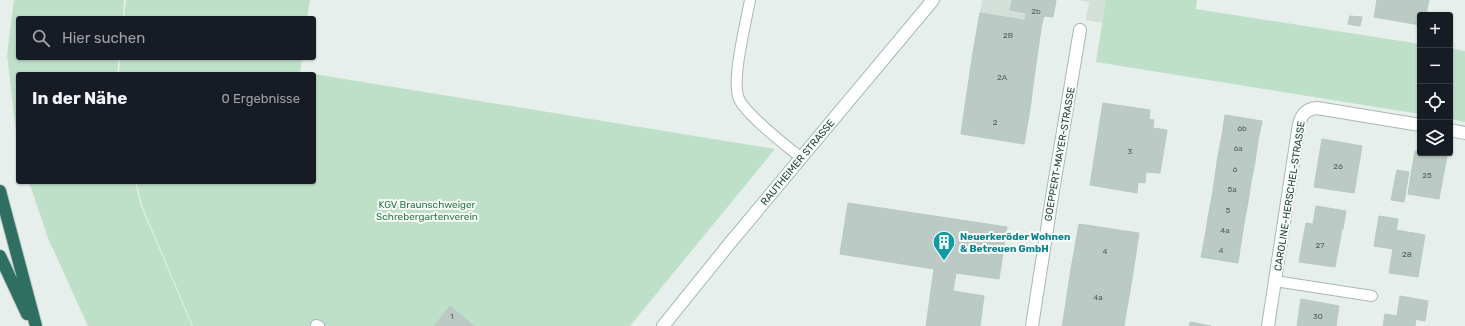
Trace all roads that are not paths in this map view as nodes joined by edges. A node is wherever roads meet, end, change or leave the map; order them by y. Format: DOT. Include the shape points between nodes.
graph roads {
  1 [pos="750,0"];
  2 [pos="933,0"];
  3 [pos="1080,30"];
  4 [pos="1417,125"];
  5 [pos="1453,131"];
  6 [pos="1465,133"];
  7 [pos="801,158"];
  8 [pos="0,192"];
  9 [pos="0,256"];
  10 [pos="1275,281"];
  11 [pos="1372,296"];
  12 [pos="32,326"];
  13 [pos="36,326"];
  14 [pos="664,326"];
  15 [pos="1032,326"];
  16 [pos="1268,326"];
  1 -- 7 [label="lane" via="737,72 739,99 755,118"];
  2 -- 7 [label="street, RAUTHEIMER STRASSE"];
  3 -- 15 [label="street, GOEPPERT-MAYER-STRASSE"];
  4 -- 10 [label="street, CAROLINE-HERSCHEL-STRASSE" via="1317,108 1306,111 1299,124"];
  5 -- 6 [label="street"];
  7 -- 14 [label="street, RAUTHEIMER STRASSE"];
  8 -- 13 [label="highway"];
  9 -- 12 [label="highway"];
  10 -- 11 [label="lane"];
  10 -- 16 [label="street, CAROLINE-HERSCHEL-STRASSE"];
}
